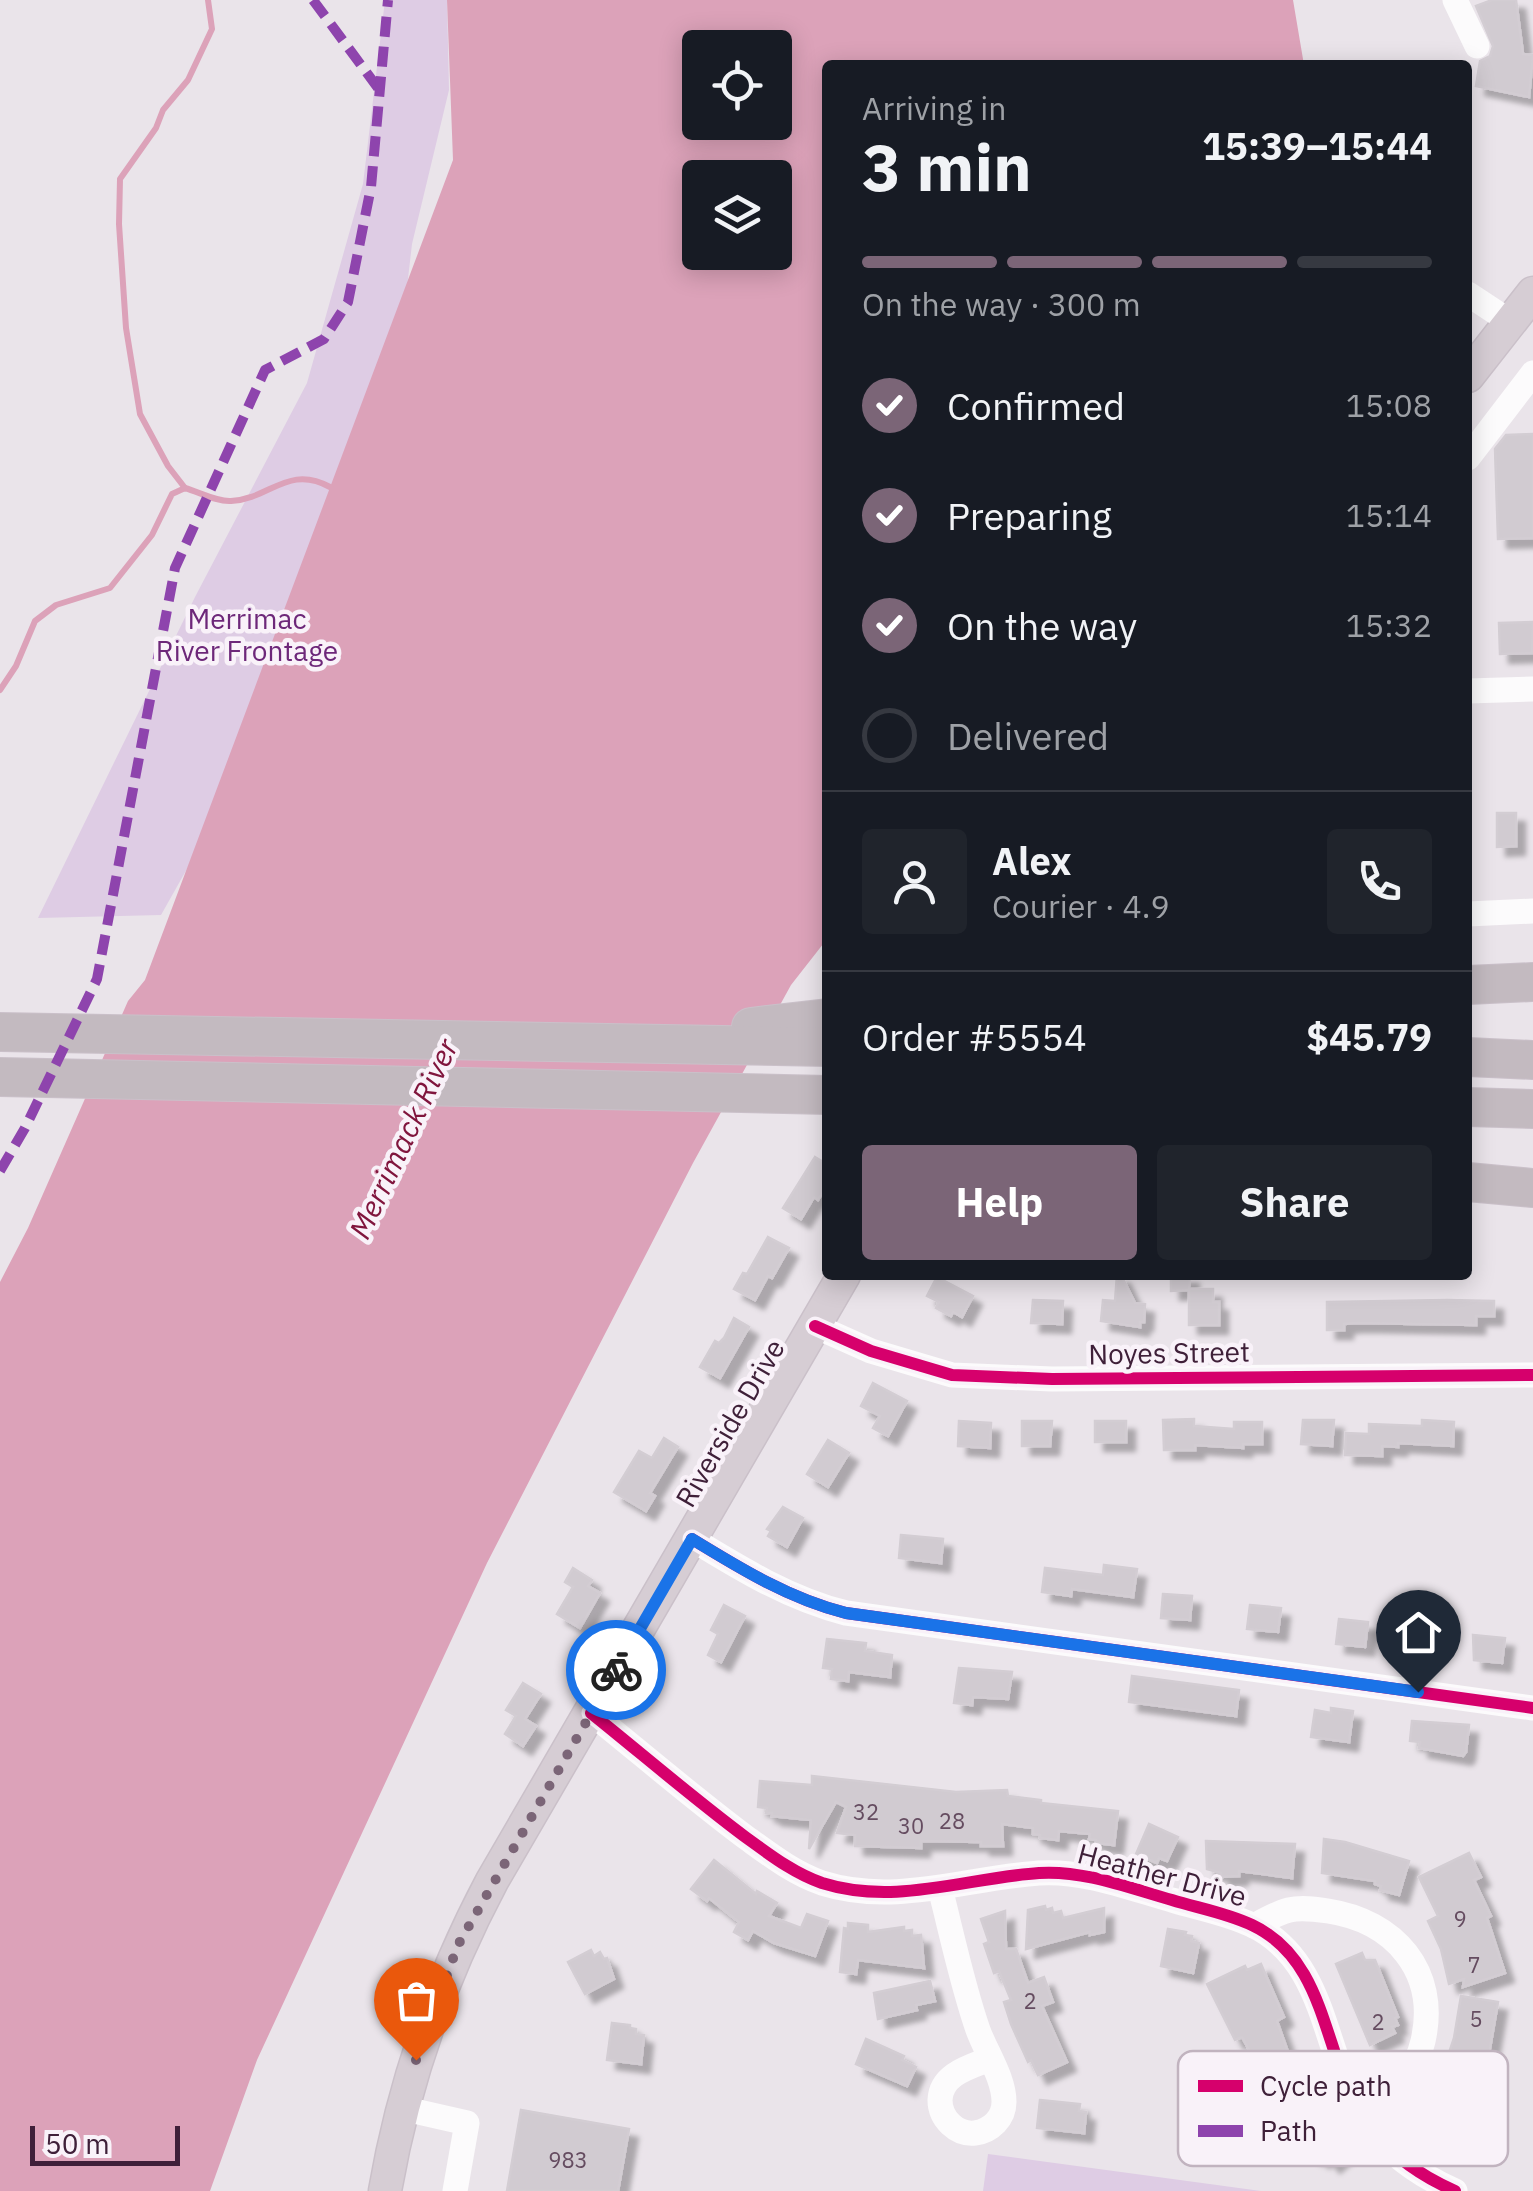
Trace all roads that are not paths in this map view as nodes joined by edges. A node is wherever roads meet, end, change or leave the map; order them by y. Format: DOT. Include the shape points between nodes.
graph roads {
  1 [pos="1455,0"];
  2 [pos="1477,46"];
  3 [pos="1472,295"];
  4 [pos="1523,312"];
  5 [pos="1472,371"];
  6 [pos="1533,373"];
  7 [pos="1472,453"];
  8 [pos="1533,689"];
  9 [pos="1472,690"];
  10 [pos="1533,911"];
  11 [pos="1472,914"];
  12 [pos="1533,982"];
  13 [pos="1472,985"];
  14 [pos="822,1019"];
  15 [pos="0,1032"];
  16 [pos="654,1042"];
  17 [pos="822,1047"];
  18 [pos="1472,1057"];
  19 [pos="1533,1060"];
  20 [pos="0,1077"];
  21 [pos="822,1095"];
  22 [pos="1472,1107"];
  23 [pos="1533,1109"];
  24 [pos="1472,1182"];
  25 [pos="1533,1188"];
  26 [pos="841,1280"];
  27 [pos="815,1326"];
  28 [pos="1533,1375"];
  29 [pos="692,1539"];
  30 [pos="1533,1708"];
  31 [pos="591,1713"];
  32 [pos="940,1888"];
  33 [pos="1254,1926"];
  34 [pos="1334,2051"];
  35 [pos="1420,2051"];
  36 [pos="990,2059"];
  37 [pos="401,2108"];
  38 [pos="1411,2166"];
  39 [pos="384,2191"];
  40 [pos="455,2191"];
  41 [pos="1455,2191"];
  1 -- 2 [label="street"];
  3 -- 4 [label="street"];
  4 -- 5 [label="main road"];
  6 -- 7 [label="street"];
  8 -- 9 [label="street"];
  10 -- 11 [label="street"];
  12 -- 13 [label="highway"];
  14 -- 16 [label="highway"];
  15 -- 16 [label="highway"];
  16 -- 17 [label="highway"];
  18 -- 19 [label="highway"];
  20 -- 21 [label="highway"];
  22 -- 23 [label="highway"];
  24 -- 25 [label="highway"];
  26 -- 27 [label="main road, Riverside Drive"];
  27 -- 28 [label="street, Noyes Street" via="871,1352 952,1375"];
  27 -- 29 [label="main road, Riverside Drive"];
  29 -- 30 [label="street" via="814,1605 846,1613"];
  29 -- 31 [label="main road, Riverside Drive"];
  31 -- 32 [label="street, Heather Drive" via="796,1872 880,1892"];
  31 -- 37 [label="main road, Riverside Drive" via="458,1945"];
  32 -- 33 [label="street, Heather Drive" via="1061,1873"];
  32 -- 36 [label="street"];
  33 -- 34 [label="street, Heather Drive" via="1277,1941 1308,1979"];
  33 -- 35 [label="street" via="1292,1909 1344,1913 1390,1934 1407,1952 1424,1995"];
  37 -- 39 [label="main road, Riverside Drive"];
  37 -- 40 [label="street" via="467,2123"];
  38 -- 41 [label="street, Heather Drive"];
}
